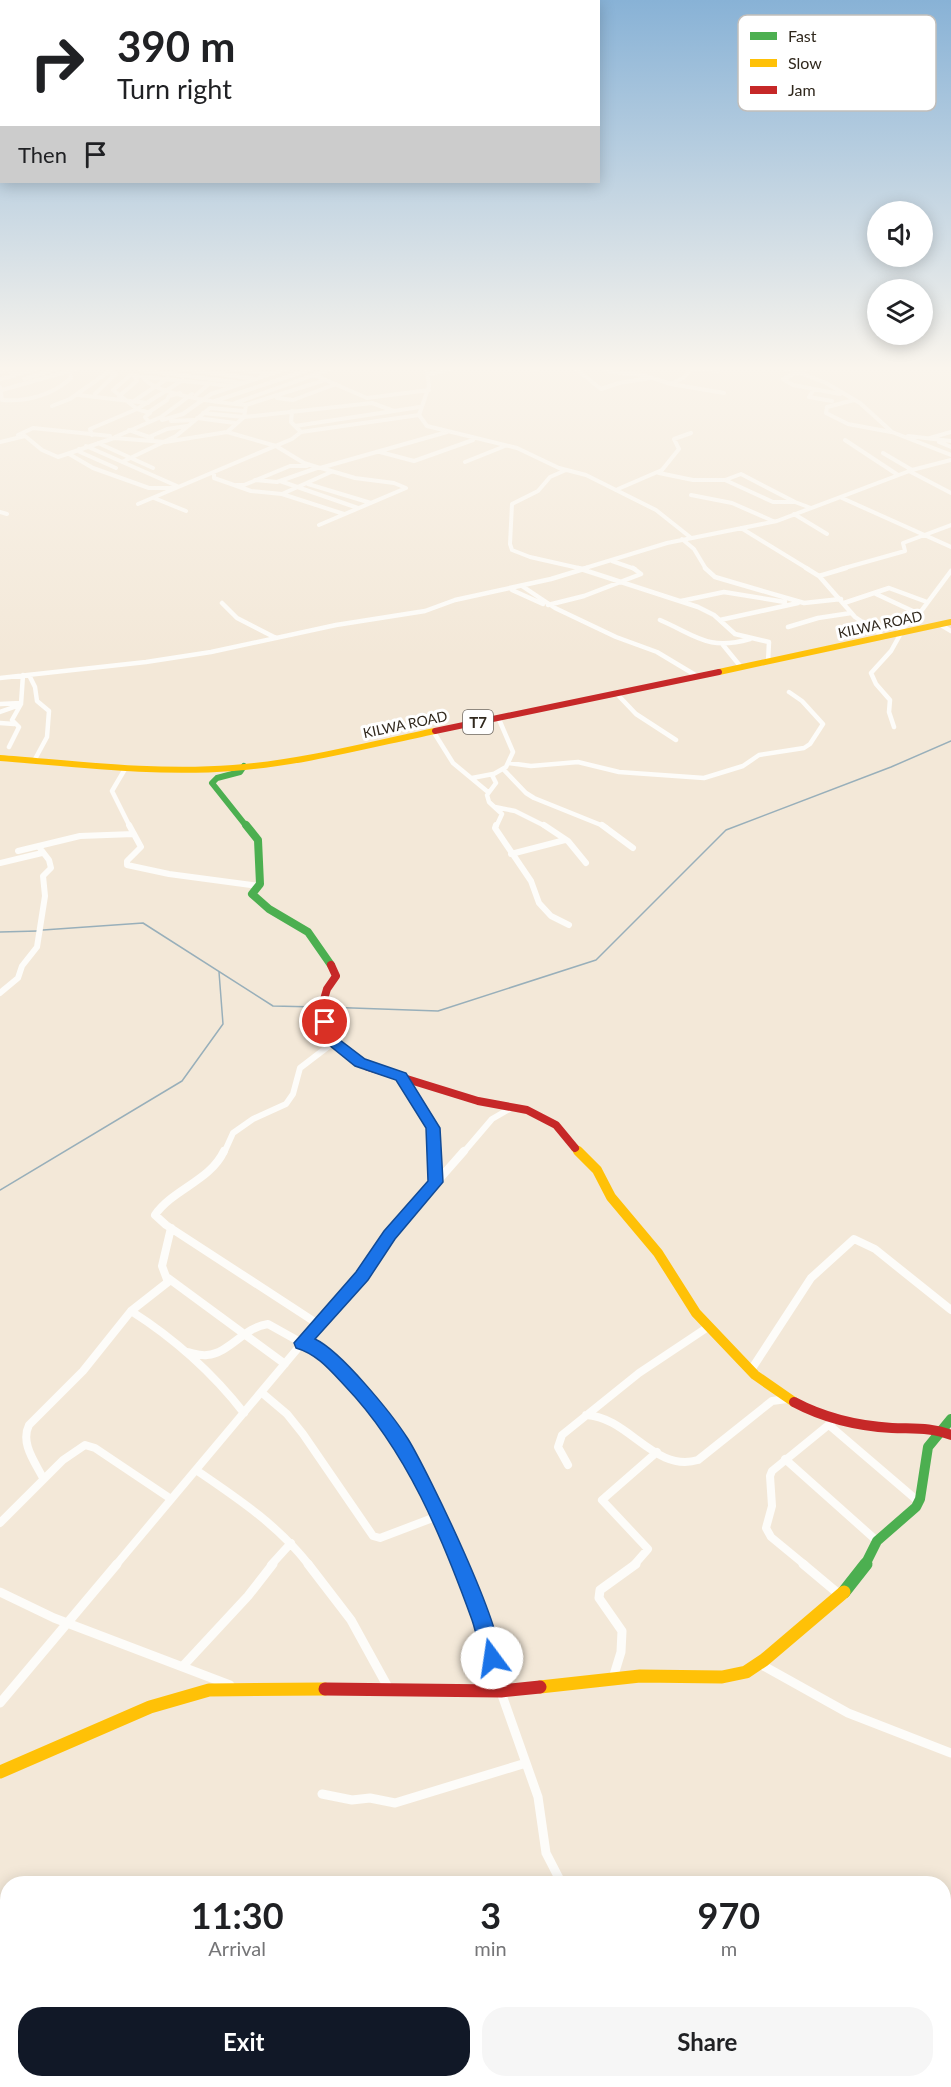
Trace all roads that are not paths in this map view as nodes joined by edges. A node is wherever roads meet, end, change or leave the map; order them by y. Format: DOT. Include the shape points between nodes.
graph roads {
  1 [pos="83,462"];
  2 [pos="103,462"];
  3 [pos="122,462"];
  4 [pos="142,462"];
  5 [pos="237,462"];
  6 [pos="304,462"];
  7 [pos="340,462"];
  8 [pos="548,462"];
  9 [pos="667,462"];
  10 [pos="875,462"];
  11 [pos="897,462"];
  12 [pos="935,462"];
  13 [pos="310,466"];
  14 [pos="116,468"];
  15 [pos="153,468"];
  16 [pos="319,468"];
  17 [pos="566,471"];
  18 [pos="910,471"];
  19 [pos="214,472"];
  20 [pos="331,472"];
  21 [pos="659,472"];
  22 [pos="898,475"];
  23 [pos="162,480"];
  24 [pos="255,480"];
  25 [pos="725,480"];
  26 [pos="280,481"];
  27 [pos="307,483"];
  28 [pos="236,485"];
  29 [pos="176,487"];
  30 [pos="147,488"];
  31 [pos="295,488"];
  32 [pos="617,489"];
  33 [pos="951,493"];
  34 [pos="282,494"];
  35 [pos="691,495"];
  36 [pos="153,498"];
  37 [pos="841,498"];
  38 [pos="795,502"];
  39 [pos="371,503"];
  40 [pos="138,504"];
  41 [pos="358,508"];
  42 [pos="811,508"];
  43 [pos="186,510"];
  44 [pos="0,512"];
  45 [pos="7,514"];
  46 [pos="344,514"];
  47 [pos="794,514"];
  48 [pos="773,522"];
  49 [pos="319,525"];
  50 [pos="951,525"];
  51 [pos="741,528"];
  52 [pos="827,534"];
  53 [pos="925,535"];
  54 [pos="690,537"];
  55 [pos="682,539"];
  56 [pos="951,547"];
  57 [pos="608,560"];
  58 [pos="580,568"];
  59 [pos="951,572"];
  60 [pos="819,576"];
  61 [pos="619,582"];
  62 [pos="522,586"];
  63 [pos="509,589"];
  64 [pos="874,593"];
  65 [pos="680,601"];
  66 [pos="843,601"];
  67 [pos="927,602"];
  68 [pos="222,603"];
  69 [pos="795,603"];
  70 [pos="804,603"];
  71 [pos="548,605"];
  72 [pos="564,613"];
  73 [pos="851,613"];
  74 [pos="919,614"];
  75 [pos="660,620"];
  76 [pos="720,620"];
  77 [pos="951,622"];
  78 [pos="940,624"];
  79 [pos="788,627"];
  80 [pos="951,631"];
  81 [pos="899,633"];
  82 [pos="885,637"];
  83 [pos="277,639"];
  84 [pos="751,639"];
  85 [pos="723,645"];
  86 [pos="768,662"];
  87 [pos="741,666"];
  88 [pos="26,675"];
  89 [pos="697,676"];
  90 [pos="0,678"];
  91 [pos="789,692"];
  92 [pos="616,693"];
  93 [pos="0,704"];
  94 [pos="21,704"];
  95 [pos="0,712"];
  96 [pos="498,717"];
  97 [pos="0,723"];
  98 [pos="16,724"];
  99 [pos="894,727"];
  100 [pos="433,731"];
  101 [pos="676,740"];
  102 [pos="9,747"];
  103 [pos="0,758"];
  104 [pos="34,761"];
  105 [pos="509,763"];
  106 [pos="244,766"];
  107 [pos="125,768"];
  108 [pos="503,769"];
  109 [pos="493,774"];
  110 [pos="472,778"];
  111 [pos="488,792"];
  112 [pos="495,807"];
  113 [pos="134,834"];
  114 [pos="565,840"];
  115 [pos="39,847"];
  116 [pos="633,848"];
  117 [pos="18,851"];
  118 [pos="42,853"];
  119 [pos="511,854"];
  120 [pos="0,862"];
  121 [pos="586,862"];
  122 [pos="259,886"];
  123 [pos="569,925"];
  124 [pos="0,993"];
  125 [pos="334,1042"];
  126 [pos="401,1076"];
  127 [pos="512,1107"];
  128 [pos="434,1185"];
  129 [pos="171,1228"];
  130 [pos="168,1278"];
  131 [pos="951,1310"];
  132 [pos="131,1311"];
  133 [pos="318,1324"];
  134 [pos="708,1328"];
  135 [pos="243,1333"];
  136 [pos="302,1343"];
  137 [pos="187,1352"];
  138 [pos="285,1364"];
  139 [pos="751,1370"];
  140 [pos="261,1392"];
  141 [pos="788,1399"];
  142 [pos="244,1413"];
  143 [pos="586,1415"];
  144 [pos="838,1418"];
  145 [pos="951,1419"];
  146 [pos="829,1425"];
  147 [pos="942,1431"];
  148 [pos="951,1436"];
  149 [pos="657,1452"];
  150 [pos="786,1459"];
  151 [pos="568,1464"];
  152 [pos="196,1470"];
  153 [pos="43,1479"];
  154 [pos="171,1499"];
  155 [pos="920,1503"];
  156 [pos="438,1516"];
  157 [pos="0,1523"];
  158 [pos="878,1541"];
  159 [pos="291,1543"];
  160 [pos="0,1592"];
  161 [pos="840,1595"];
  162 [pos="69,1622"];
  163 [pos="759,1664"];
  164 [pos="183,1666"];
  165 [pos="613,1678"];
  166 [pos="242,1688"];
  167 [pos="389,1690"];
  168 [pos="501,1691"];
  169 [pos="0,1703"];
  170 [pos="951,1753"];
  171 [pos="526,1763"];
  172 [pos="0,1772"];
  173 [pos="322,1794"];
  174 [pos="558,1876"];
  1 -- 30 [label="street"];
  2 -- 14 [label="street"];
  3 -- 23 [label="street"];
  4 -- 15 [label="street"];
  5 -- 19 [label="street"];
  6 -- 13 [label="street"];
  7 -- 16 [label="street"];
  8 -- 17 [label="street"];
  9 -- 21 [label="street"];
  10 -- 22 [label="street"];
  11 -- 18 [label="street"];
  12 -- 18 [label="street"];
  13 -- 16 [label="street"];
  13 -- 24 [label="street" via="290,466"];
  16 -- 20 [label="street"];
  16 -- 26 [label="street"];
  17 -- 32 [label="street" via="579,472"];
  17 -- 58 [label="street" via="550,477 537,491 512,504 510,547 518,554"];
  18 -- 22 [label="street"];
  18 -- 33 [label="street"];
  19 -- 28 [label="street" via="214,478"];
  19 -- 29 [label="street"];
  20 -- 27 [label="street"];
  20 -- 39 [label="street" via="406,487"];
  21 -- 25 [label="street" via="693,480"];
  21 -- 32 [label="street"];
  22 -- 37 [label="street"];
  23 -- 29 [label="street"];
  23 -- 30 [label="street"];
  24 -- 26 [label="street"];
  24 -- 28 [label="street"];
  25 -- 38 [label="street" via="772,502"];
  25 -- 38 [label="street" via="741,474"];
  26 -- 31 [label="street"];
  27 -- 31 [label="street"];
  27 -- 39 [label="street"];
  28 -- 34 [label="street"];
  29 -- 30 [label="street"];
  29 -- 36 [label="street"];
  31 -- 34 [label="street"];
  31 -- 41 [label="street"];
  32 -- 54 [label="street" via="656,510"];
  34 -- 46 [label="street"];
  35 -- 48 [label="street" via="732,502"];
  36 -- 40 [label="street"];
  36 -- 43 [label="street"];
  37 -- 42 [label="street"];
  37 -- 53 [label="street"];
  38 -- 42 [label="street"];
  39 -- 41 [label="street"];
  41 -- 46 [label="street"];
  42 -- 47 [label="street"];
  44 -- 45 [label="street"];
  46 -- 49 [label="street"];
  47 -- 48 [label="street"];
  47 -- 52 [label="street"];
  48 -- 51 [label="street"];
  50 -- 53 [label="street"];
  51 -- 54 [label="street"];
  51 -- 60 [label="street"];
  53 -- 56 [label="street"];
  53 -- 60 [label="street" via="903,543 905,551"];
  54 -- 55 [label="street"];
  55 -- 57 [label="street"];
  55 -- 70 [label="street" via="696,550 711,574"];
  57 -- 58 [label="street"];
  57 -- 61 [label="street" via="641,572"];
  58 -- 61 [label="street"];
  58 -- 62 [label="street"];
  59 -- 67 [label="street"];
  60 -- 66 [label="street"];
  61 -- 65 [label="street"];
  61 -- 71 [label="street"];
  62 -- 63 [label="street"];
  62 -- 71 [label="street"];
  63 -- 72 [label="street"];
  63 -- 83 [label="street" via="455,600 425,611"];
  64 -- 66 [label="street"];
  64 -- 67 [label="street" via="889,588"];
  64 -- 74 [label="street"];
  65 -- 69 [label="street" via="724,592"];
  65 -- 76 [label="street" via="704,609"];
  66 -- 70 [label="street"];
  66 -- 73 [label="street"];
  67 -- 74 [label="street"];
  68 -- 83 [label="street" via="237,618"];
  69 -- 70 [label="street"];
  69 -- 76 [label="street"];
  71 -- 72 [label="street"];
  72 -- 89 [label="street" via="657,652"];
  73 -- 79 [label="street"];
  73 -- 82 [label="street"];
  74 -- 81 [label="street"];
  75 -- 85 [label="street" via="699,639"];
  76 -- 84 [label="street" via="735,634"];
  77 -- 78 [label="main road, KILWA ROAD / T7"];
  78 -- 80 [label="street"];
  78 -- 81 [label="main road, KILWA ROAD / T7"];
  81 -- 82 [label="main road, KILWA ROAD / T7"];
  81 -- 99 [label="street" via="891,651 871,673 890,700"];
  82 -- 86 [label="main road, KILWA ROAD / T7"];
  83 -- 88 [label="street" via="146,662"];
  84 -- 85 [label="street"];
  84 -- 86 [label="street" via="770,644"];
  85 -- 87 [label="street"];
  86 -- 87 [label="main road, KILWA ROAD / T7"];
  87 -- 89 [label="main road, KILWA ROAD / T7"];
  88 -- 90 [label="street"];
  88 -- 94 [label="street"];
  88 -- 104 [label="street" via="35,687 37,701 49,711 47,737"];
  89 -- 92 [label="main road, KILWA ROAD / T7"];
  91 -- 105 [label="street" via="823,724 808,746 760,755 743,766 704,778 619,772 580,762 531,766"];
  92 -- 96 [label="main road, KILWA ROAD / T7"];
  92 -- 101 [label="street" via="635,715"];
  93 -- 94 [label="street"];
  94 -- 95 [label="street"];
  94 -- 98 [label="street" via="12,720"];
  96 -- 100 [label="main road, KILWA ROAD / T7"];
  96 -- 105 [label="street" via="513,752"];
  97 -- 98 [label="street"];
  98 -- 102 [label="street" via="19,727"];
  100 -- 106 [label="main road, KILWA ROAD / T7" via="309,758"];
  100 -- 110 [label="street" via="453,763"];
  103 -- 104 [label="main road, KILWA ROAD / T7"];
  104 -- 107 [label="main road, KILWA ROAD / T7"];
  105 -- 108 [label="street"];
  106 -- 107 [label="main road, KILWA ROAD / T7" via="196,770"];
  106 -- 122 [label="main road" via="239,773 212,782 258,837"];
  107 -- 113 [label="street" via="112,791"];
  108 -- 109 [label="street"];
  108 -- 116 [label="street" via="534,798 607,827"];
  109 -- 110 [label="street"];
  109 -- 111 [label="street" via="496,783"];
  110 -- 111 [label="street"];
  111 -- 112 [label="street" via="487,800"];
  112 -- 114 [label="street" via="510,808 536,820"];
  112 -- 119 [label="street" via="502,815 495,828"];
  113 -- 115 [label="street" via="80,836"];
  113 -- 122 [label="street" via="141,847 127,865"];
  114 -- 119 [label="street"];
  114 -- 121 [label="street"];
  115 -- 117 [label="street"];
  115 -- 118 [label="street"];
  118 -- 120 [label="street"];
  118 -- 124 [label="street" via="51,868 43,876 45,896 38,943 18,978"];
  119 -- 123 [label="street" via="531,881 542,908"];
  122 -- 125 [label="main road" via="252,894 308,932 336,972 320,1012"];
  125 -- 126 [label="main road" via="360,1063"];
  125 -- 129 [label="street" via="300,1068 286,1104 233,1133 220,1160 155,1212"];
  126 -- 127 [label="main road" via="449,1093"];
  126 -- 128 [label="street" via="433,1128"];
  127 -- 128 [label="street" via="480,1131"];
  127 -- 134 [label="main road" via="556,1125 584,1155"];
  128 -- 133 [label="street" via="390,1235 362,1276"];
  129 -- 130 [label="street" via="162,1266"];
  129 -- 133 [label="street"];
  130 -- 132 [label="street"];
  130 -- 135 [label="street"];
  131 -- 139 [label="street" via="874,1248 854,1239 811,1278"];
  132 -- 137 [label="street" via="169,1335"];
  132 -- 153 [label="street" via="83,1371 29,1425 25,1433 27,1447"];
  133 -- 136 [label="street"];
  134 -- 139 [label="main road"];
  134 -- 143 [label="street" via="639,1373"];
  135 -- 136 [label="street" via="268,1324"];
  135 -- 137 [label="street" via="213,1353"];
  135 -- 138 [label="street"];
  136 -- 138 [label="street"];
  136 -- 156 [label="street" via="319,1349 388,1422"];
  137 -- 142 [label="street" via="228,1390"];
  138 -- 140 [label="street"];
  139 -- 141 [label="main road"];
  140 -- 142 [label="street"];
  140 -- 156 [label="street" via="303,1434 373,1536 380,1538"];
  141 -- 144 [label="main road"];
  141 -- 149 [label="street" via="772,1401 692,1464 679,1465"];
  142 -- 152 [label="street"];
  143 -- 149 [label="street" via="599,1416"];
  143 -- 151 [label="street" via="558,1440 559,1453"];
  144 -- 146 [label="street"];
  144 -- 147 [label="main road" via="889,1428"];
  145 -- 147 [label="main road"];
  146 -- 150 [label="street"];
  146 -- 155 [label="street"];
  147 -- 148 [label="main road"];
  147 -- 155 [label="main road" via="928,1447"];
  149 -- 165 [label="street" via="602,1500 648,1549 637,1563 600,1590 599,1598 622,1631"];
  150 -- 158 [label="street"];
  150 -- 161 [label="street" via="770,1476 772,1506 767,1530"];
  152 -- 154 [label="street"];
  152 -- 159 [label="street" via="254,1509"];
  153 -- 154 [label="street" via="70,1454 88,1445"];
  153 -- 157 [label="street"];
  154 -- 162 [label="street"];
  155 -- 158 [label="main road"];
  156 -- 168 [label="street" via="483,1623"];
  158 -- 161 [label="main road" via="864,1568"];
  159 -- 164 [label="street"];
  159 -- 167 [label="street" via="351,1620"];
  160 -- 162 [label="street"];
  161 -- 163 [label="main road"];
  162 -- 164 [label="street"];
  162 -- 169 [label="street"];
  163 -- 165 [label="main road" via="746,1672 722,1677"];
  163 -- 170 [label="street" via="848,1713"];
  164 -- 166 [label="street"];
  165 -- 168 [label="main road"];
  166 -- 167 [label="main road"];
  166 -- 172 [label="main road" via="209,1690 150,1707"];
  167 -- 168 [label="main road"];
  168 -- 171 [label="street"];
  171 -- 173 [label="street" via="395,1803"];
  171 -- 174 [label="street" via="541,1808 543,1844"];
}
